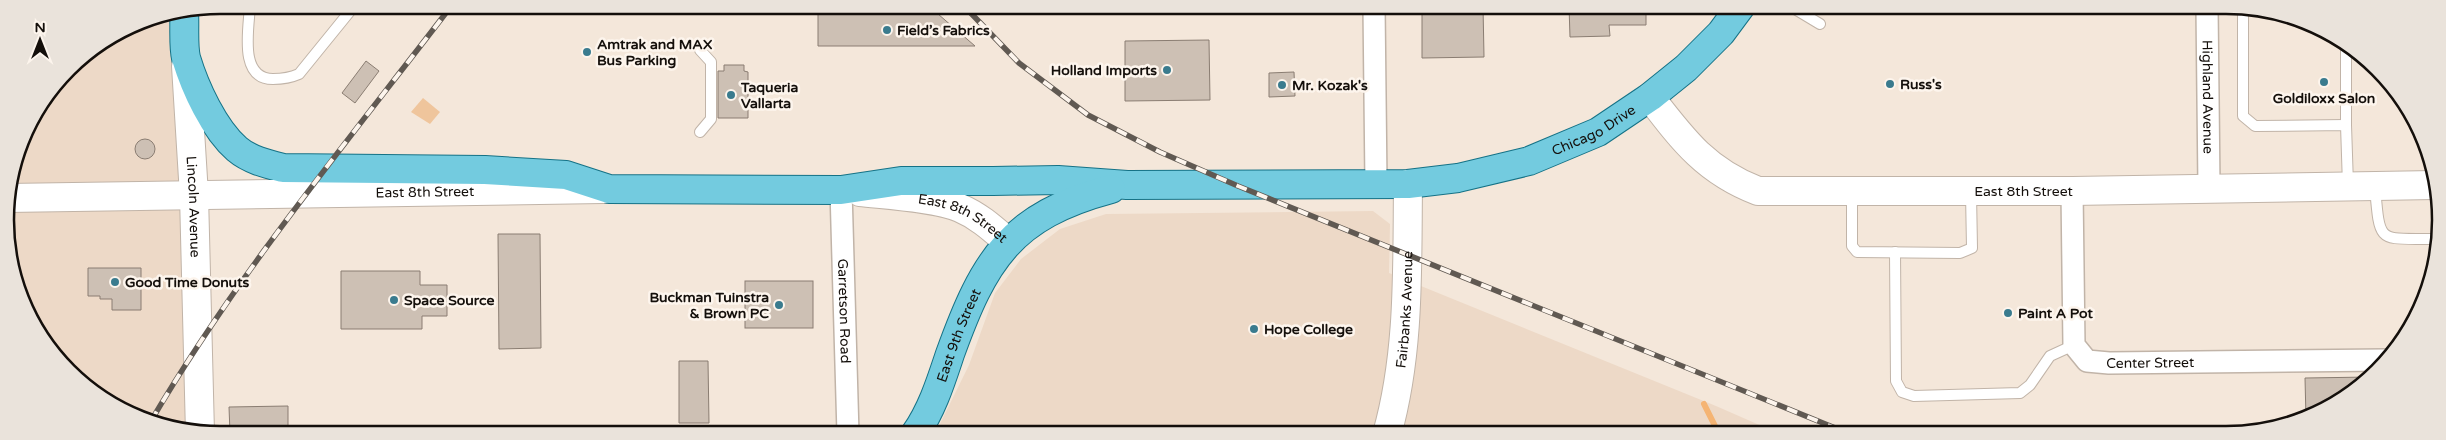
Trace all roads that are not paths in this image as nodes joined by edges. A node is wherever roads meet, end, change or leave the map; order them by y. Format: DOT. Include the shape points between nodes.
graph roads {
  1 [pos="250,14"];
  2 [pos="348,14"];
  3 [pos="1374,14"];
  4 [pos="1735,14"];
  5 [pos="1803,14"];
  6 [pos="2207,14"];
  7 [pos="2243,15"];
  8 [pos="184,17"];
  9 [pos="1820,24"];
  10 [pos="700,50"];
  11 [pos="2346,52"];
  12 [pos="186,57"];
  13 [pos="1650,97"];
  14 [pos="2346,125"];
  15 [pos="700,132"];
  16 [pos="1376,184"];
  17 [pos="1408,184"];
  18 [pos="1127,185"];
  19 [pos="2429,185"];
  20 [pos="2348,186"];
  21 [pos="2375,186"];
  22 [pos="2209,188"];
  23 [pos="609,189"];
  24 [pos="841,190"];
  25 [pos="1852,191"];
  26 [pos="1971,191"];
  27 [pos="2072,191"];
  28 [pos="194,195"];
  29 [pos="15,198"];
  30 [pos="2431,239"];
  31 [pos="1008,242"];
  32 [pos="1895,252"];
  33 [pos="2074,345"];
  34 [pos="2377,360"];
  35 [pos="200,425"];
  36 [pos="848,426"];
  37 [pos="919,426"];
  38 [pos="1389,426"];
  1 -- 2 [label="lane" via="248,60 254,72 264,79 289,79 299,74"];
  3 -- 16 [label="street"];
  4 -- 13 [label="main road, Chicago Drive" via="1693,61"];
  5 -- 9 [label="lane"];
  6 -- 22 [label="street, Highland Avenue"];
  7 -- 14 [label="lane" via="2243,116 2255,126"];
  8 -- 12 [label="main road, Lincoln Avenue"];
  10 -- 15 [label="lane" via="711,62 711,119"];
  11 -- 14 [label="lane"];
  12 -- 23 [label="main road" via="218,128 238,150 263,163 283,168 467,169 566,175"];
  12 -- 28 [label="main road, Lincoln Avenue"];
  13 -- 17 [label="main road, Chicago Drive" via="1598,132 1529,161 1458,178"];
  13 -- 25 [label="main road, East 8th Street" via="1676,132 1712,167 1734,182 1758,191"];
  14 -- 20 [label="lane"];
  16 -- 17 [label="main road, East 8th Street"];
  16 -- 18 [label="main road, East 8th Street"];
  17 -- 38 [label="main road, Fairbanks Avenue" via="1407,314 1397,398"];
  18 -- 24 [label="main road, East 8th Street" via="1058,180 901,182"];
  18 -- 31 [label="main road, East 8th Street" via="1096,193 1050,212"];
  19 -- 21 [label="main road, East 8th Street"];
  20 -- 21 [label="main road, East 8th Street"];
  20 -- 22 [label="main road, East 8th Street"];
  21 -- 30 [label="lane" via="2382,233 2389,238"];
  22 -- 27 [label="main road, East 8th Street"];
  23 -- 24 [label="main road, East 8th Street"];
  23 -- 28 [label="main road, East 8th Street"];
  24 -- 31 [label="main road, East 8th Street" via="958,207 986,223"];
  24 -- 36 [label="street, Garretson Road"];
  25 -- 26 [label="main road, East 8th Street"];
  25 -- 32 [label="lane" via="1852,246 1857,252"];
  26 -- 27 [label="main road, East 8th Street"];
  26 -- 32 [label="lane" via="1972,248 1960,253"];
  27 -- 33 [label="street"];
  28 -- 29 [label="main road, East 8th Street"];
  28 -- 35 [label="main road, Lincoln Avenue"];
  31 -- 37 [label="main road, East 9th Street" via="975,290 940,384"];
  32 -- 33 [label="lane" via="1896,381 1902,392 1914,396 2020,393 2030,385 2050,356"];
  33 -- 34 [label="street, Center Street" via="2087,361 2109,363"];
}
